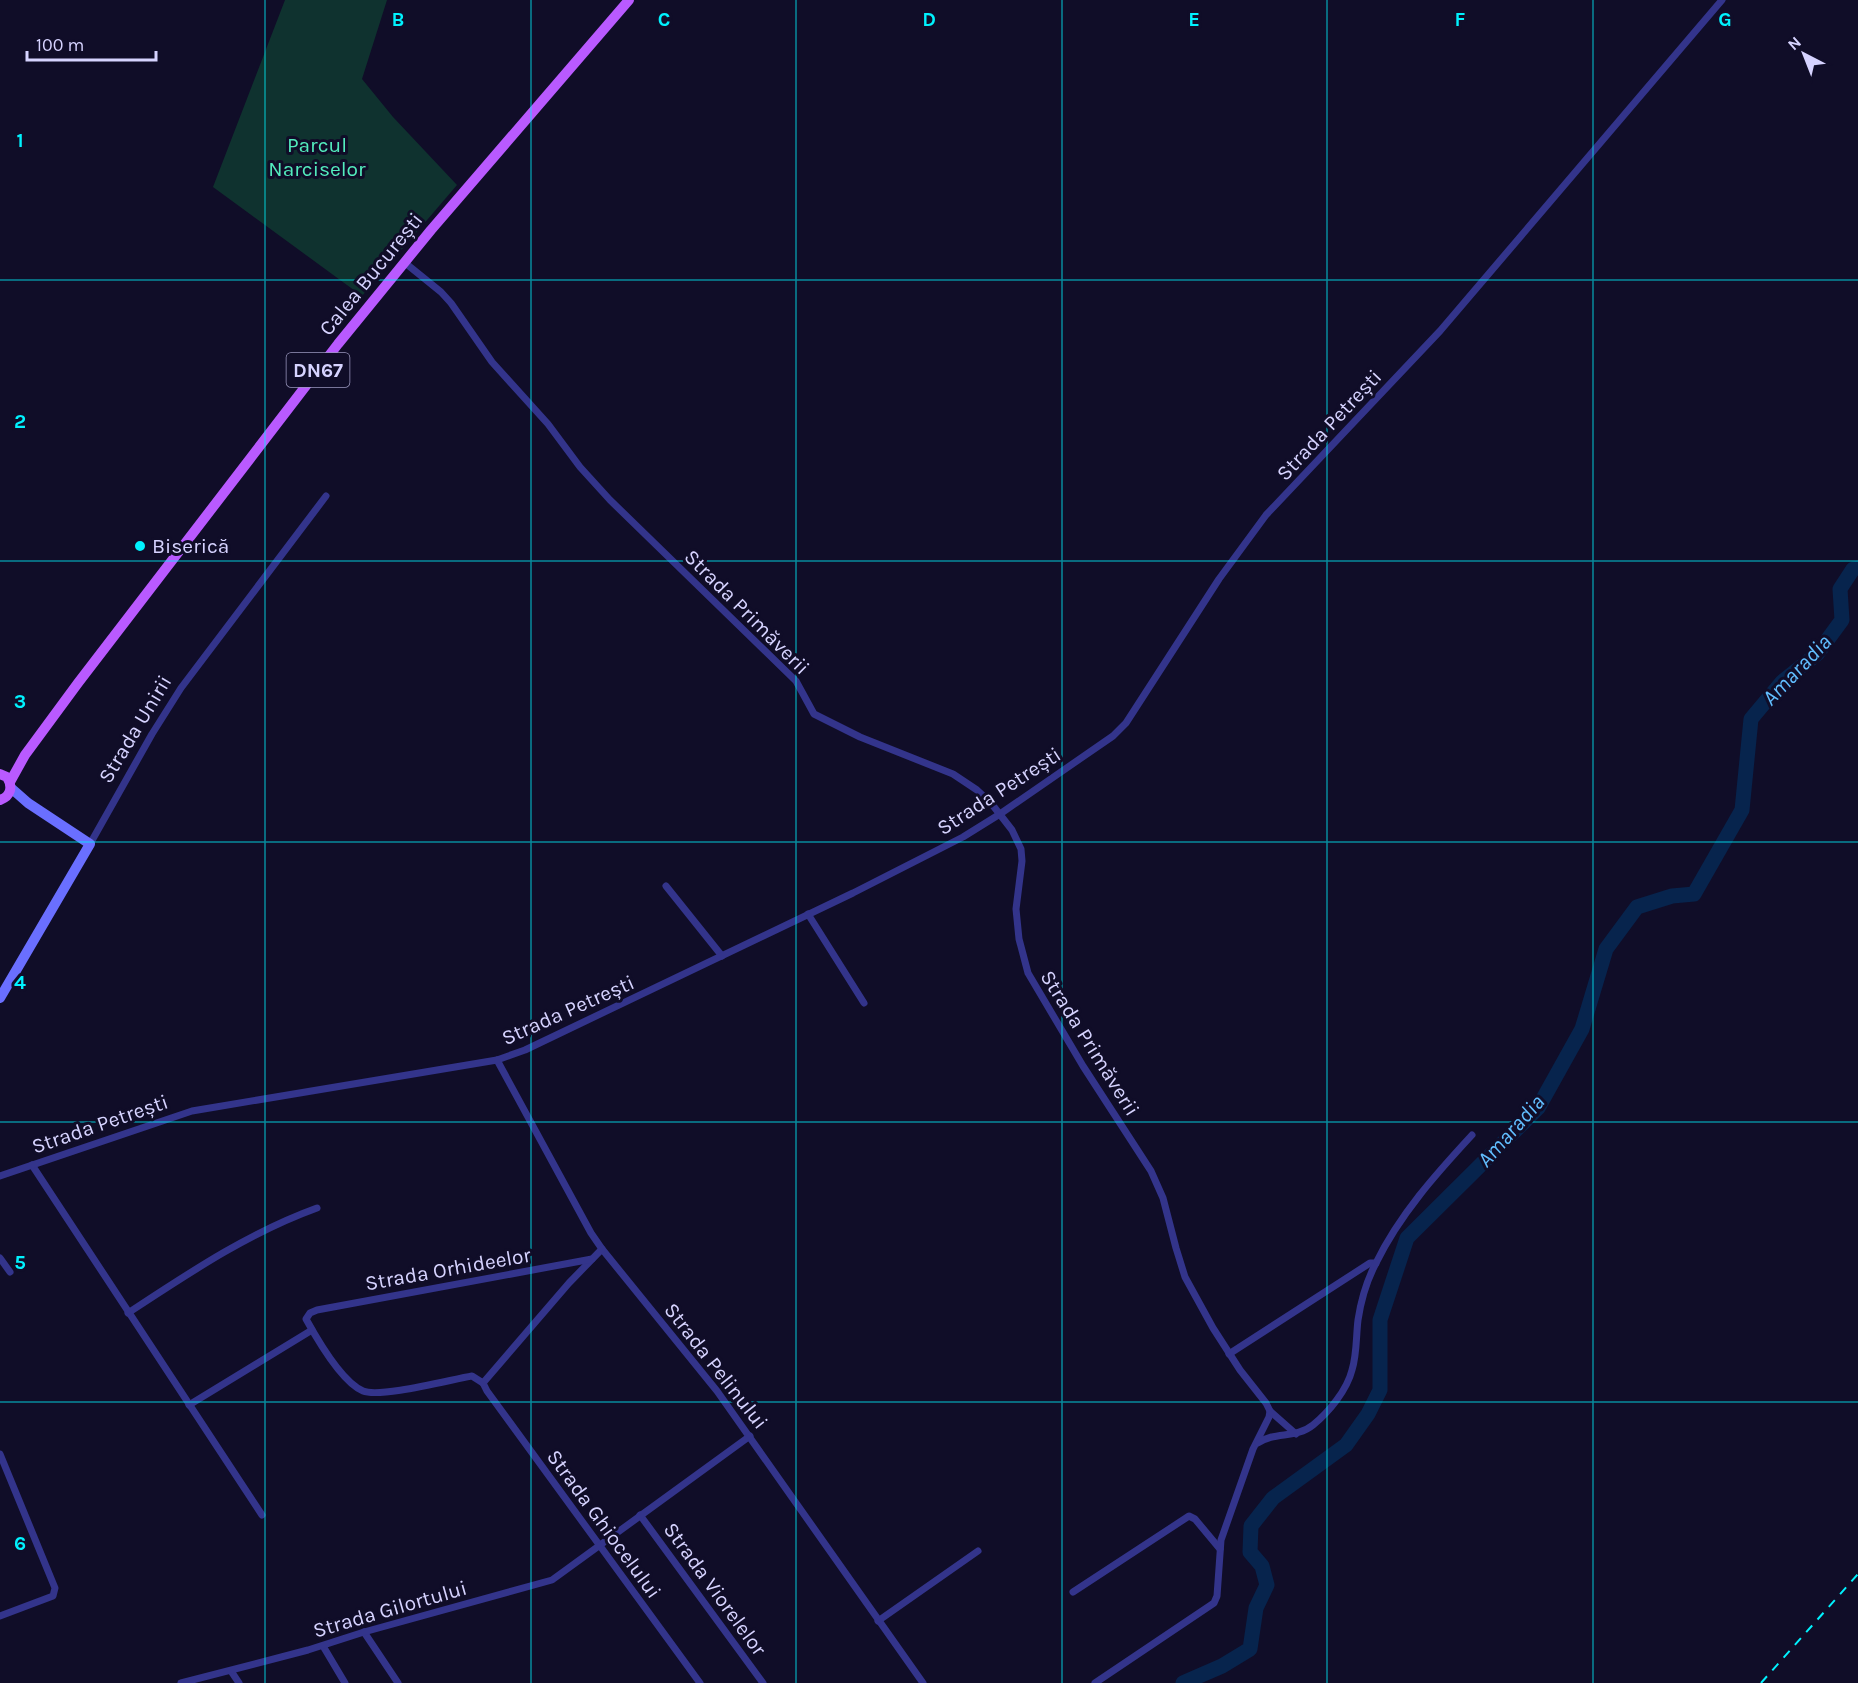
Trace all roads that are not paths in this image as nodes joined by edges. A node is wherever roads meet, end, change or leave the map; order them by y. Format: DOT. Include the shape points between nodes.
graph roads {
  1 [pos="629,0"];
  2 [pos="1722,0"];
  3 [pos="405,262"];
  4 [pos="326,496"];
  5 [pos="25,755"];
  6 [pos="0,772"];
  7 [pos="10,785"];
  8 [pos="1,800"];
  9 [pos="28,803"];
  10 [pos="1000,814"];
  11 [pos="90,844"];
  12 [pos="666,886"];
  13 [pos="808,914"];
  14 [pos="722,956"];
  15 [pos="0,998"];
  16 [pos="864,1003"];
  17 [pos="497,1060"];
  18 [pos="1472,1135"];
  19 [pos="32,1165"];
  20 [pos="0,1176"];
  21 [pos="316,1208"];
  22 [pos="602,1249"];
  23 [pos="0,1258"];
  24 [pos="592,1259"];
  25 [pos="1376,1263"];
  26 [pos="10,1272"];
  27 [pos="128,1313"];
  28 [pos="312,1330"];
  29 [pos="1229,1354"];
  30 [pos="483,1383"];
  31 [pos="189,1406"];
  32 [pos="1270,1410"];
  33 [pos="1296,1434"];
  34 [pos="750,1436"];
  35 [pos="1256,1444"];
  36 [pos="0,1454"];
  37 [pos="262,1515"];
  38 [pos="640,1515"];
  39 [pos="598,1545"];
  40 [pos="1220,1549"];
  41 [pos="978,1551"];
  42 [pos="1073,1592"];
  43 [pos="0,1617"];
  44 [pos="878,1621"];
  45 [pos="364,1632"];
  46 [pos="323,1646"];
  47 [pos="231,1671"];
  48 [pos="181,1683"];
  49 [pos="239,1683"];
  50 [pos="345,1683"];
  51 [pos="398,1683"];
  52 [pos="700,1683"];
  53 [pos="763,1683"];
  54 [pos="923,1683"];
  55 [pos="1095,1683"];
  1 -- 3 [label="main road, Calea București / DN67"];
  2 -- 10 [label="street, Strada Petrești" via="1440,331 1266,515 1219,579 1126,723"];
  3 -- 5 [label="main road, Calea București / DN67"];
  3 -- 10 [label="street, Strada Primăverii" via="451,303 492,362 548,424 579,467 796,681 813,714 953,774 977,790"];
  4 -- 11 [label="street, Strada Unirii" via="177,695"];
  5 -- 6 [label="main road, Calea București / DN67"];
  5 -- 7 [label="main road, Calea București / DN67"];
  6 -- 7 [label="main road, Calea București / DN67"];
  7 -- 8 [label="main road, Calea București / DN67" via="8,795"];
  7 -- 9 [label="main road"];
  8 -- 9 [label="main road"];
  9 -- 11 [label="main road"];
  10 -- 13 [label="street, Strada Petrești" via="930,854"];
  10 -- 29 [label="street, Strada Primăverii" via="1021,849 1016,909 1028,973 1152,1171 1185,1277"];
  11 -- 15 [label="main road, Strada Unirii"];
  12 -- 14 [label="street"];
  13 -- 14 [label="street, Strada Petrești"];
  13 -- 16 [label="street"];
  14 -- 17 [label="street, Strada Petrești" via="550,1039"];
  17 -- 19 [label="street, Strada Petrești" via="192,1111"];
  17 -- 22 [label="street, Strada Pelinului"];
  18 -- 25 [label="street" via="1411,1206"];
  19 -- 20 [label="street, Strada Petrești"];
  19 -- 27 [label="street"];
  21 -- 27 [label="street" via="284,1220 210,1259"];
  22 -- 24 [label="street"];
  22 -- 34 [label="street, Strada Pelinului"];
  23 -- 26 [label="street"];
  24 -- 28 [label="street, Strada Orhideelor" via="310,1313 306,1319"];
  24 -- 30 [label="street"];
  25 -- 29 [label="street" via="1370,1263"];
  25 -- 33 [label="street" via="1363,1297 1347,1383 1313,1425"];
  27 -- 31 [label="street"];
  28 -- 30 [label="street" via="348,1382 363,1391 381,1394 472,1376"];
  28 -- 31 [label="street"];
  29 -- 32 [label="street, Strada Primăverii"];
  30 -- 39 [label="street, Strada Ghiocelului"];
  31 -- 37 [label="street"];
  32 -- 33 [label="street, Strada Primăverii"];
  32 -- 35 [label="street"];
  33 -- 35 [label="street" via="1272,1436"];
  34 -- 38 [label="street, Strada Viorelelor"];
  34 -- 44 [label="street, Strada Pelinului"];
  35 -- 40 [label="street"];
  36 -- 43 [label="street" via="55,1588 53,1596 46,1600"];
  38 -- 39 [label="street, Strada Viorelelor"];
  38 -- 53 [label="street, Strada Viorelelor"];
  39 -- 45 [label="street, Strada Gilortului" via="552,1580"];
  39 -- 52 [label="street, Strada Ghiocelului"];
  40 -- 42 [label="street" via="1189,1516"];
  40 -- 55 [label="street" via="1214,1604"];
  41 -- 44 [label="street"];
  44 -- 54 [label="street, Strada Pelinului"];
  45 -- 46 [label="street, Strada Gilortului"];
  45 -- 51 [label="street"];
  46 -- 47 [label="street, Strada Gilortului"];
  46 -- 50 [label="street"];
  47 -- 48 [label="street, Strada Gilortului"];
  47 -- 49 [label="street"];
}
